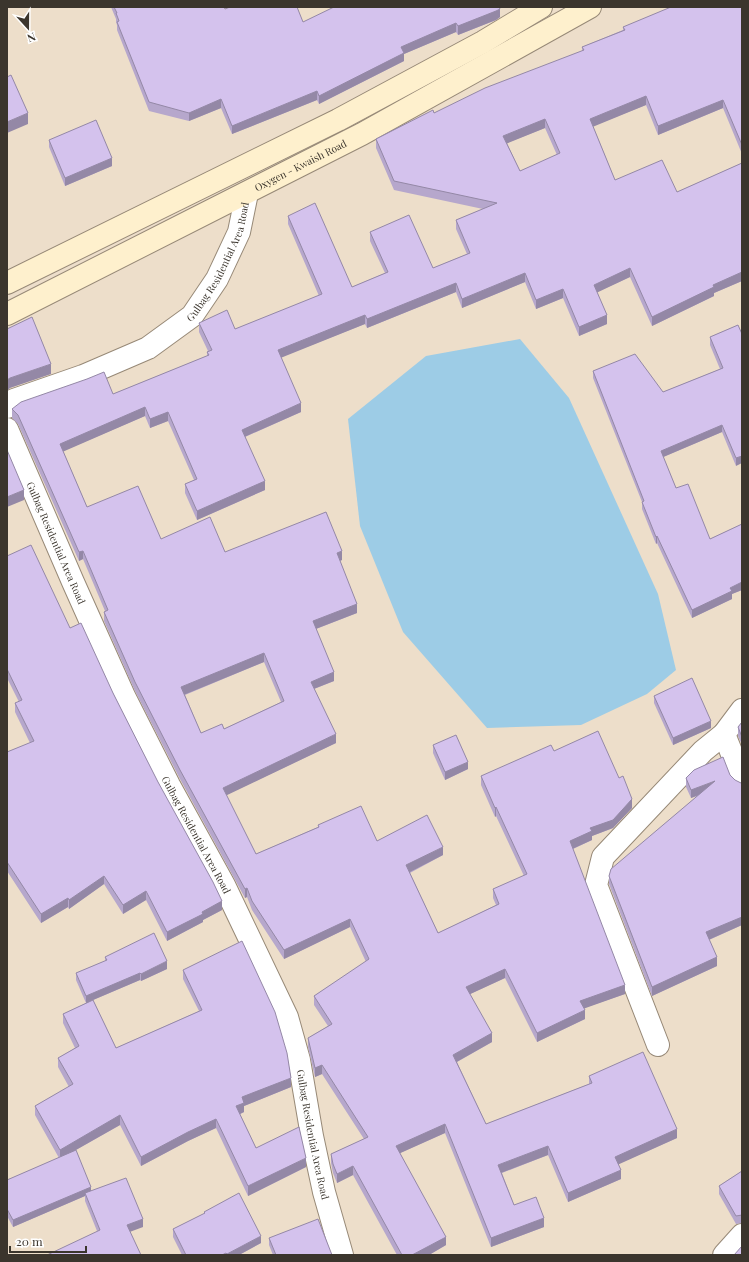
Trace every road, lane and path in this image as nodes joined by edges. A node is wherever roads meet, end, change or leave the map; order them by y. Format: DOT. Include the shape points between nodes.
graph roads {
  1 [pos="541,7"];
  2 [pos="590,7"];
  3 [pos="247,193"];
  4 [pos="7,283"];
  5 [pos="7,314"];
  6 [pos="7,407"];
  7 [pos="7,428"];
  8 [pos="742,710"];
  9 [pos="724,734"];
  10 [pos="742,779"];
  11 [pos="658,1045"];
  12 [pos="742,1235"];
  13 [pos="342,1255"];
  14 [pos="724,1255"];
  1 -- 4 [label="main road" via="483,42 338,120"];
  2 -- 3 [label="main road, Oxygen - Kwaish Road" via="362,134"];
  3 -- 5 [label="main road, Oxygen - Kwaish Road"];
  3 -- 6 [label="street, Gulbag Residential Area Road" via="239,232 217,279 192,316 148,348 83,376 14,400"];
  7 -- 13 [label="street, Gulbag Residential Area Road" via="124,696 224,885 286,1017 299,1060 324,1192"];
  8 -- 9 [label="street"];
  9 -- 10 [label="street"];
  9 -- 11 [label="street" via="703,751 604,857 596,885"];
  12 -- 14 [label="street"];
}
